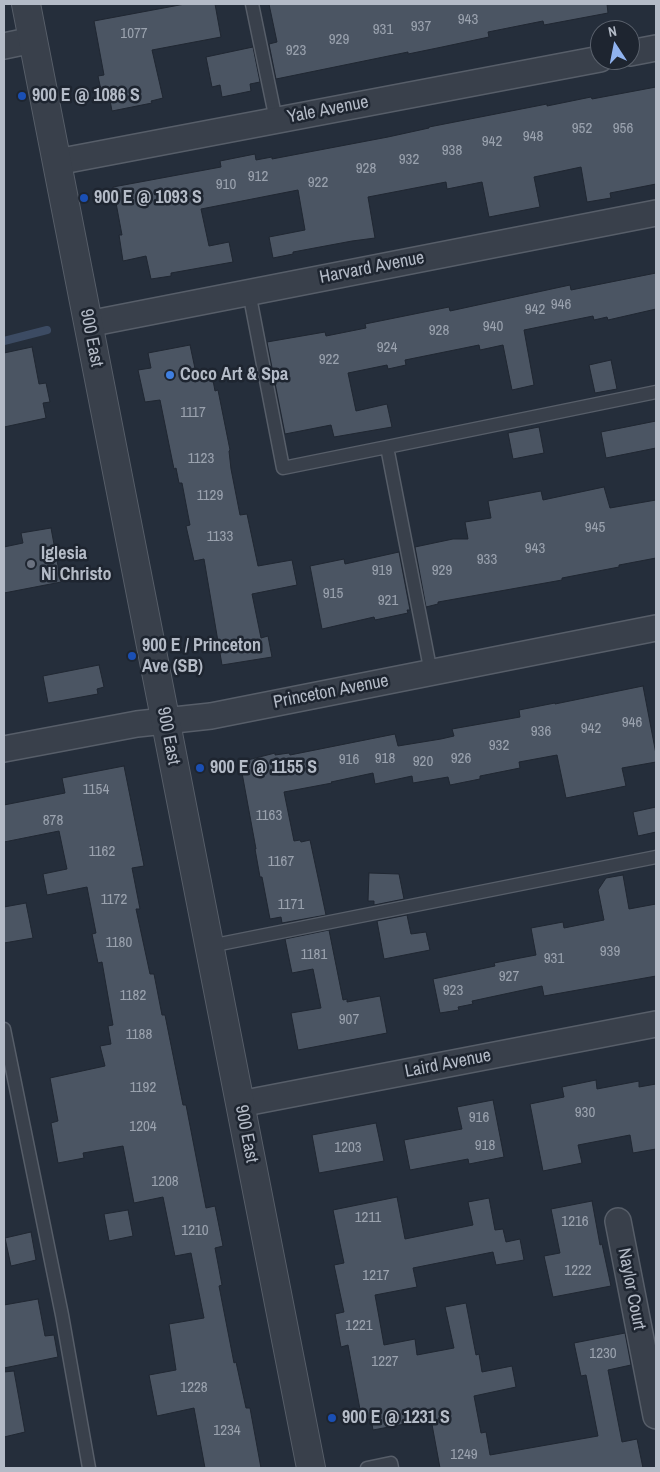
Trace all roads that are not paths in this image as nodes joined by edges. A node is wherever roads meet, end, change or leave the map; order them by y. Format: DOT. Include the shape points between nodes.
graph roads {
  1 [pos="26,4"];
  2 [pos="252,4"];
  3 [pos="33,40"];
  4 [pos="4,46"];
  5 [pos="656,48"];
  6 [pos="640,51"];
  7 [pos="590,61"];
  8 [pos="276,120"];
  9 [pos="57,162"];
  10 [pos="656,213"];
  11 [pos="249,292"];
  12 [pos="88,324"];
  13 [pos="656,392"];
  14 [pos="387,447"];
  15 [pos="656,628"];
  16 [pos="431,672"];
  17 [pos="166,721"];
  18 [pos="4,749"];
  19 [pos="656,857"];
  20 [pos="210,946"];
  21 [pos="656,1024"];
  22 [pos="4,1029"];
  23 [pos="240,1104"];
  24 [pos="618,1221"];
  25 [pos="656,1416"];
  26 [pos="89,1468"];
  27 [pos="311,1468"];
  28 [pos="367,1468"];
  29 [pos="392,1468"];
  1 -- 3 [label="street, 900 East"];
  2 -- 8 [label="lane"];
  3 -- 4 [label="street"];
  3 -- 9 [label="street, 900 East"];
  5 -- 6 [label="street"];
  7 -- 8 [label="street, Yale Avenue"];
  8 -- 9 [label="street, Yale Avenue"];
  9 -- 12 [label="street, 900 East"];
  10 -- 11 [label="street, Harvard Avenue"];
  11 -- 12 [label="street, Harvard Avenue"];
  11 -- 14 [label="lane" via="283,468"];
  12 -- 17 [label="street, 900 East"];
  13 -- 14 [label="lane"];
  14 -- 16 [label="lane"];
  15 -- 16 [label="street, Princeton Avenue"];
  16 -- 17 [label="street, Princeton Avenue" via="211,716"];
  17 -- 18 [label="street, Princeton Avenue"];
  17 -- 20 [label="street, 900 East"];
  19 -- 20 [label="lane"];
  20 -- 23 [label="street, 900 East"];
  21 -- 23 [label="street, Laird Avenue"];
  22 -- 26 [label="lane" via="62,1315"];
  23 -- 27 [label="street, 900 East"];
  24 -- 25 [label="street, Naylor Court"];
  28 -- 29 [label="lane" via="391,1463"];
}
